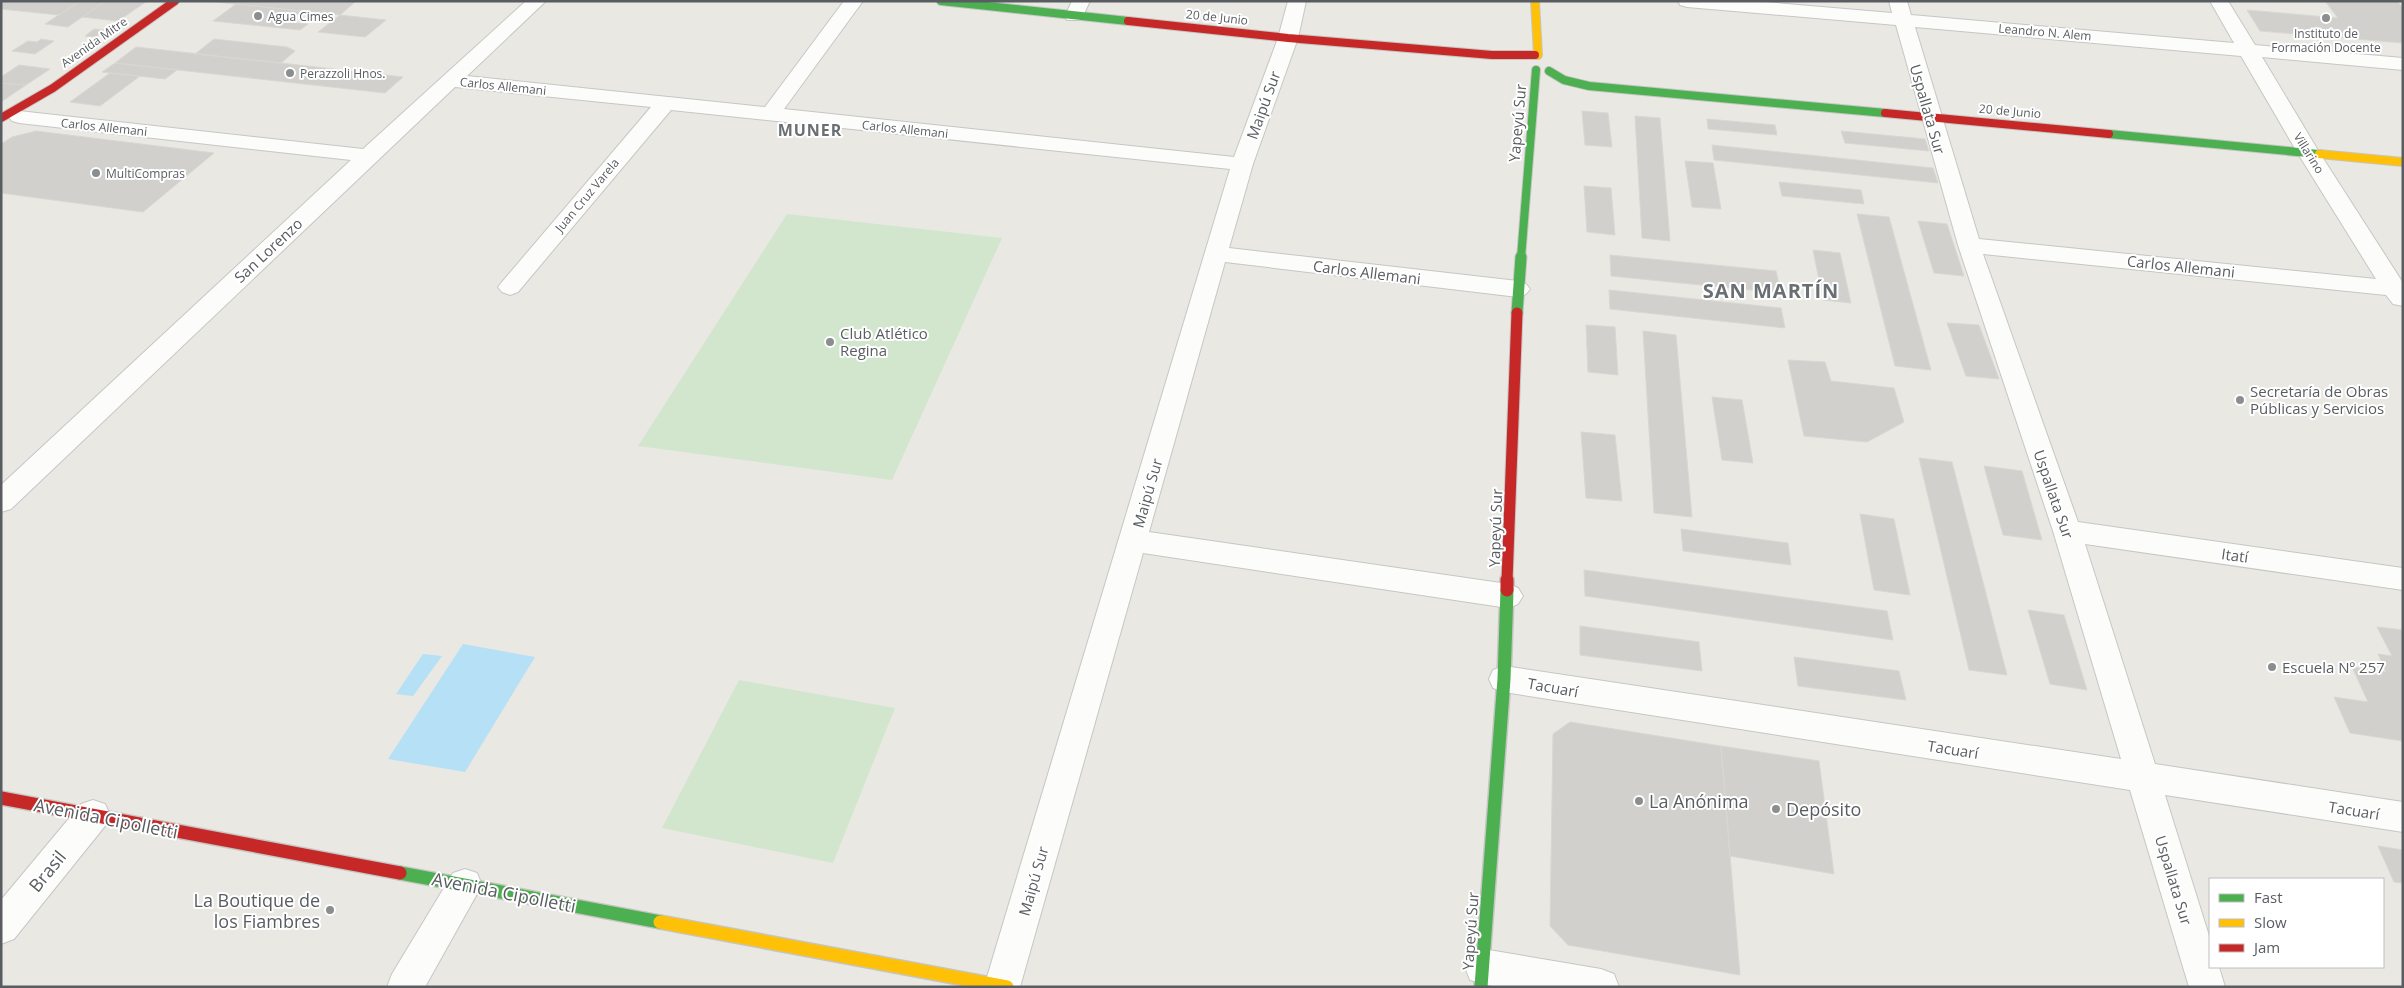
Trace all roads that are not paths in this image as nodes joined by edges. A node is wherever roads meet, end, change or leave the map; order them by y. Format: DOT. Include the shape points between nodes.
graph roads {
  1 [pos="175,1"];
  2 [pos="537,1"];
  3 [pos="854,1"];
  4 [pos="941,1"];
  5 [pos="1297,1"];
  6 [pos="1535,1"];
  7 [pos="1688,1"];
  8 [pos="1898,1"];
  9 [pos="2219,1"];
  10 [pos="1077,8"];
  11 [pos="1904,20"];
  12 [pos="1288,38"];
  13 [pos="2247,50"];
  14 [pos="1492,55"];
  15 [pos="1541,55"];
  16 [pos="2403,64"];
  17 [pos="1556,67"];
  18 [pos="1533,68"];
  19 [pos="449,80"];
  20 [pos="53,88"];
  21 [pos="665,104"];
  22 [pos="770,116"];
  23 [pos="1930,117"];
  24 [pos="10,118"];
  25 [pos="1,130"];
  26 [pos="2308,152"];
  27 [pos="368,156"];
  28 [pos="2403,162"];
  29 [pos="1242,164"];
  30 [pos="1969,245"];
  31 [pos="1216,254"];
  32 [pos="510,287"];
  33 [pos="1518,289"];
  34 [pos="2398,295"];
  35 [pos="1,502"];
  36 [pos="2067,531"];
  37 [pos="1133,541"];
  38 [pos="2403,579"];
  39 [pos="1508,596"];
  40 [pos="1504,678"];
  41 [pos="2142,778"];
  42 [pos="1,798"];
  43 [pos="93,815"];
  44 [pos="2403,817"];
  45 [pos="465,885"];
  46 [pos="1,927"];
  47 [pos="1482,977"];
  48 [pos="1004,986"];
  49 [pos="405,987"];
  50 [pos="1601,987"];
  51 [pos="2207,987"];
  1 -- 20 [label="street, Avenida Mitre"];
  2 -- 19 [label="street, San Lorenzo"];
  3 -- 22 [label="street"];
  4 -- 10 [label="street, 20 de Junio"];
  5 -- 12 [label="street, Maipú Sur"];
  6 -- 15 [label="street, Yapeyú Sur"];
  7 -- 11 [label="street, Leandro N. Alem"];
  8 -- 11 [label="street, Uspallata Sur"];
  9 -- 13 [label="street, Villarino"];
  10 -- 12 [label="street, 20 de Junio"];
  11 -- 13 [label="street, Leandro N. Alem"];
  11 -- 23 [label="street, Uspallata Sur"];
  12 -- 14 [label="street, 20 de Junio"];
  12 -- 29 [label="street, Maipú Sur"];
  13 -- 16 [label="street, Leandro N. Alem"];
  13 -- 26 [label="street, Villarino"];
  14 -- 15 [label="street, 20 de Junio"];
  14 -- 18 [label="street, 20 de Junio"];
  15 -- 18 [label="street, Yapeyú Sur" via="1528,59"];
  17 -- 18 [label="street, Yapeyú Sur"];
  17 -- 23 [label="street, 20 de Junio" via="1559,78 1580,85"];
  18 -- 33 [label="street, Yapeyú Sur"];
  19 -- 21 [label="street, Carlos Allemani"];
  19 -- 27 [label="street, San Lorenzo"];
  20 -- 24 [label="street, Avenida Mitre"];
  20 -- 24 [label="street, Avenida Mitre"];
  21 -- 22 [label="street, Carlos Allemani"];
  21 -- 32 [label="street, Juan Cruz Varela"];
  22 -- 29 [label="street, Carlos Allemani"];
  23 -- 26 [label="street, 20 de Junio"];
  23 -- 30 [label="street, Uspallata Sur"];
  24 -- 25 [label="street, Avenida Mitre"];
  24 -- 27 [label="street, Carlos Allemani"];
  26 -- 28 [label="street, 20 de Junio"];
  26 -- 34 [label="street, Villarino"];
  27 -- 35 [label="street, San Lorenzo"];
  29 -- 31 [label="street, Maipú Sur"];
  30 -- 34 [label="street, Carlos Allemani"];
  30 -- 36 [label="street, Uspallata Sur"];
  31 -- 33 [label="street, Carlos Allemani"];
  31 -- 37 [label="street, Maipú Sur"];
  33 -- 39 [label="street, Yapeyú Sur"];
  36 -- 38 [label="street, Itatí"];
  36 -- 41 [label="street, Uspallata Sur"];
  37 -- 39 [label="street"];
  37 -- 48 [label="street, Maipú Sur"];
  39 -- 40 [label="street, Yapeyú Sur"];
  40 -- 41 [label="street, Tacuarí"];
  40 -- 47 [label="street, Yapeyú Sur"];
  41 -- 44 [label="street, Tacuarí"];
  41 -- 51 [label="street, Uspallata Sur"];
  42 -- 43 [label="street, Avenida Cipolletti"];
  43 -- 45 [label="street, Avenida Cipolletti"];
  43 -- 46 [label="street, Brasil"];
  45 -- 48 [label="street, Avenida Cipolletti"];
  45 -- 49 [label="street"];
  47 -- 50 [label="street"];
}
